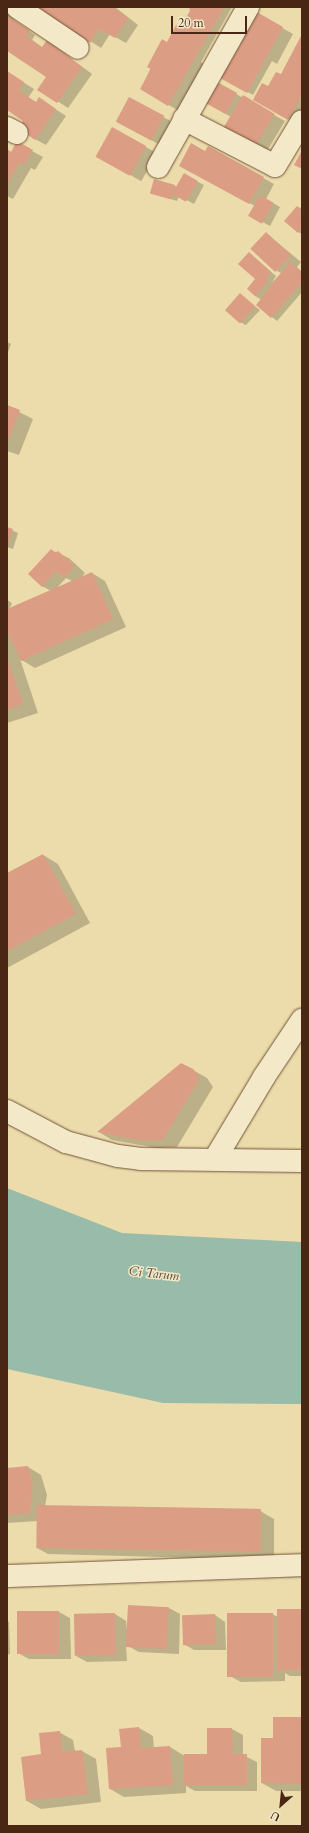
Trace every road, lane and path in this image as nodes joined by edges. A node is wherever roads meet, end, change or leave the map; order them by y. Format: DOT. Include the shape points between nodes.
graph roads {
  1 [pos="17,7"];
  2 [pos="248,7"];
  3 [pos="78,48"];
  4 [pos="184,119"];
  5 [pos="302,121"];
  6 [pos="158,167"];
  7 [pos="302,1020"];
  8 [pos="7,1110"];
  9 [pos="215,1159"];
  10 [pos="302,1161"];
  11 [pos="302,1565"];
  12 [pos="7,1576"];
  1 -- 3 [label="street"];
  2 -- 4 [label="street"];
  4 -- 5 [label="street" via="275,166"];
  4 -- 6 [label="street"];
  7 -- 9 [label="street"];
  8 -- 9 [label="street" via="66,1142 118,1156 141,1159"];
  9 -- 10 [label="street"];
  11 -- 12 [label="street"];
}
